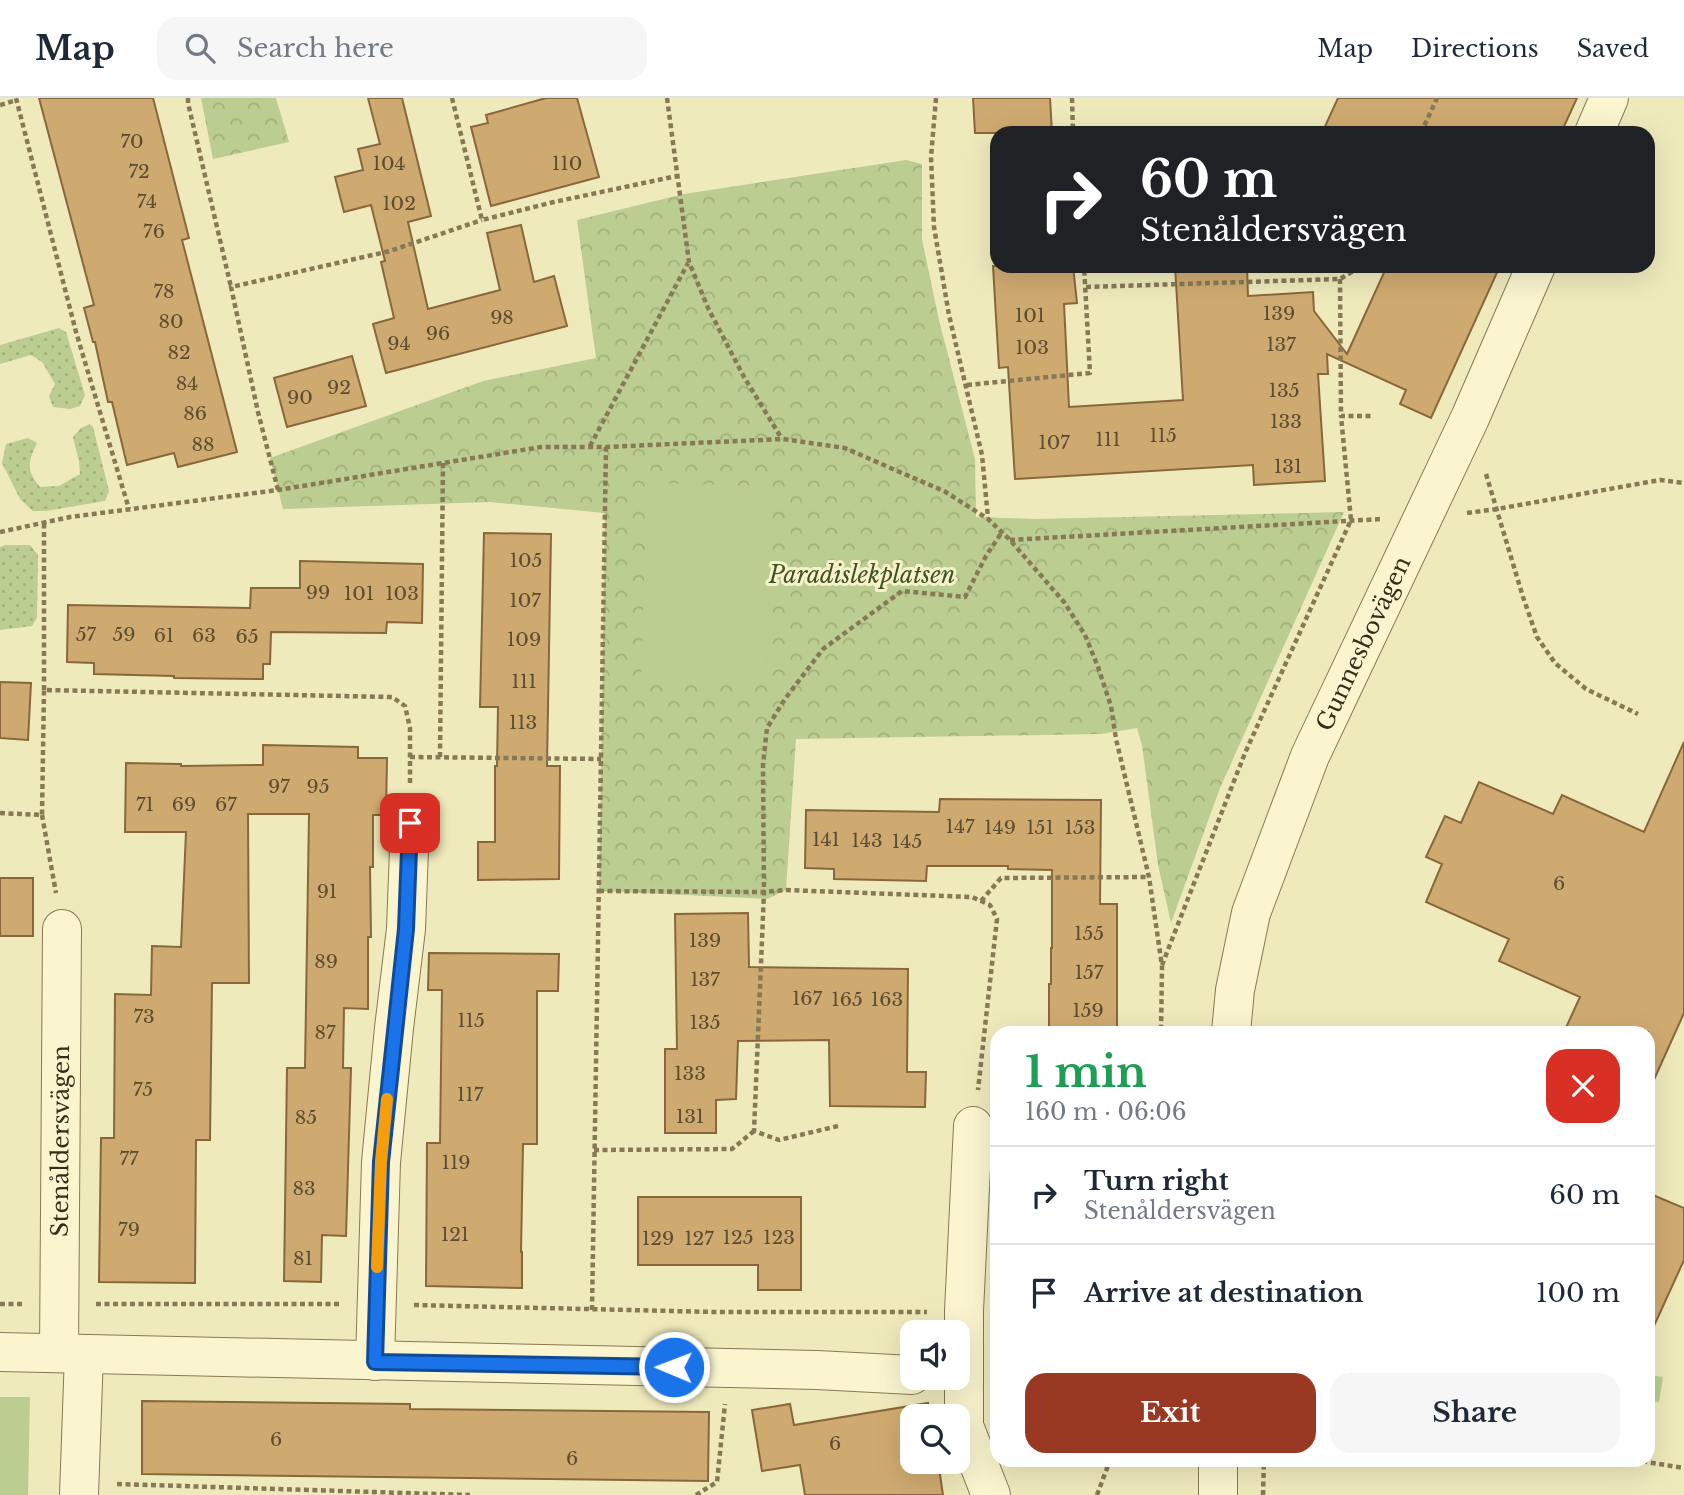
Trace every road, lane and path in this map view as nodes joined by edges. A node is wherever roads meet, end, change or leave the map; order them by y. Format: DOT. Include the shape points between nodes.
graph roads {
  1 [pos="188,98"];
  2 [pos="452,98"];
  3 [pos="667,98"];
  4 [pos="936,98"];
  5 [pos="1072,98"];
  6 [pos="1437,98"];
  7 [pos="1609,98"];
  8 [pos="17,99"];
  9 [pos="0,105"];
  10 [pos="1073,126"];
  11 [pos="1424,126"];
  12 [pos="1597,126"];
  13 [pos="677,176"];
  14 [pos="482,220"];
  15 [pos="689,262"];
  16 [pos="1085,273"];
  17 [pos="1350,273"];
  18 [pos="1533,273"];
  19 [pos="1340,279"];
  20 [pos="231,287"];
  21 [pos="1086,287"];
  22 [pos="967,385"];
  23 [pos="1371,415"];
  24 [pos="1341,416"];
  25 [pos="1469,418"];
  26 [pos="783,439"];
  27 [pos="590,446"];
  28 [pos="606,447"];
  29 [pos="443,463"];
  30 [pos="1684,483"];
  31 [pos="278,490"];
  32 [pos="129,509"];
  33 [pos="1497,509"];
  34 [pos="988,519"];
  35 [pos="1352,520"];
  36 [pos="44,522"];
  37 [pos="0,532"];
  38 [pos="1002,532"];
  39 [pos="1010,540"];
  40 [pos="44,690"];
  41 [pos="1638,714"];
  42 [pos="410,757"];
  43 [pos="440,757"];
  44 [pos="601,759"];
  45 [pos="0,813"];
  46 [pos="42,815"];
  47 [pos="410,823"];
  48 [pos="1149,877"];
  49 [pos="599,891"];
  50 [pos="764,892"];
  51 [pos="981,901"];
  52 [pos="62,929"];
  53 [pos="1161,966"];
  54 [pos="1161,1026"];
  55 [pos="1232,1026"];
  56 [pos="838,1126"];
  57 [pos="974,1126"];
  58 [pos="754,1131"];
  59 [pos="594,1150"];
  60 [pos="0,1304"];
  61 [pos="59,1304"];
  62 [pos="376,1304"];
  63 [pos="592,1310"];
  64 [pos="964,1311"];
  65 [pos="962,1320"];
  66 [pos="0,1352"];
  67 [pos="71,1353"];
  68 [pos="375,1362"];
  69 [pos="729,1368"];
  70 [pos="900,1374"];
  71 [pos="954,1390"];
  72 [pos="1655,1463"];
  73 [pos="1107,1467"];
  74 [pos="1219,1467"];
  75 [pos="1264,1467"];
  76 [pos="1684,1468"];
  77 [pos="92,1490"];
  78 [pos="470,1495"];
  79 [pos="696,1495"];
  80 [pos="991,1495"];
  81 [pos="1097,1495"];
  82 [pos="1218,1495"];
  83 [pos="1263,1495"];
  1 -- 20 [label="path"];
  2 -- 14 [label="path"];
  3 -- 13 [label="path"];
  4 -- 22 [label="path" via="931,157 934,227"];
  5 -- 10 [label="path"];
  6 -- 11 [label="path"];
  7 -- 12 [label="street"];
  8 -- 9 [label="path"];
  8 -- 32 [label="path" via="76,332"];
  13 -- 14 [label="path"];
  13 -- 15 [label="path"];
  14 -- 20 [label="path" via="390,251"];
  15 -- 26 [label="path" via="744,377"];
  15 -- 27 [label="path"];
  16 -- 21 [label="path"];
  17 -- 19 [label="path"];
  18 -- 25 [label="street, Gunnesbovägen"];
  19 -- 21 [label="path"];
  19 -- 24 [label="path"];
  20 -- 31 [label="path"];
  21 -- 22 [label="path" via="1090,373"];
  22 -- 34 [label="path" via="982,455"];
  23 -- 24 [label="path"];
  24 -- 35 [label="path"];
  25 -- 33 [label="path"];
  25 -- 55 [label="street, Gunnesbovägen" via="1284,822 1251,913"];
  26 -- 28 [label="path"];
  26 -- 34 [label="path" via="845,448 944,491"];
  27 -- 28 [label="path"];
  27 -- 29 [label="path" via="541,447"];
  28 -- 44 [label="path"];
  29 -- 31 [label="path"];
  29 -- 43 [label="path"];
  30 -- 33 [label="path" via="1660,480"];
  31 -- 32 [label="path"];
  32 -- 36 [label="path"];
  33 -- 41 [label="path" via="1537,637 1555,663 1586,689"];
  34 -- 38 [label="path"];
  35 -- 39 [label="path"];
  35 -- 53 [label="path" via="1245,753"];
  36 -- 37 [label="path"];
  36 -- 40 [label="path"];
  38 -- 39 [label="path"];
  38 -- 50 [label="path" via="965,597 902,591 823,649 785,699 767,728"];
  39 -- 48 [label="path" via="1064,602 1085,635 1111,706"];
  40 -- 42 [label="path" via="392,696 405,706"];
  40 -- 46 [label="path"];
  42 -- 43 [label="path"];
  42 -- 47 [label="path"];
  43 -- 44 [label="path"];
  44 -- 49 [label="path"];
  45 -- 46 [label="path"];
  46 -- 52 [label="path"];
  47 -- 62 [label="street" via="406,929 381,1162"];
  48 -- 51 [label="path" via="1001,878"];
  48 -- 53 [label="path"];
  49 -- 50 [label="path"];
  49 -- 59 [label="path"];
  50 -- 51 [label="path" via="972,897"];
  50 -- 58 [label="path"];
  51 -- 57 [label="path" via="990,905 997,919"];
  52 -- 61 [label="street, Stenåldersvägen"];
  53 -- 54 [label="path"];
  56 -- 58 [label="path" via="779,1140"];
  57 -- 64 [label="street"];
  58 -- 59 [label="path" via="732,1149"];
  59 -- 63 [label="path"];
  60 -- 61 [label="path"];
  61 -- 62 [label="path"];
  61 -- 67 [label="street, Stenåldersvägen"];
  62 -- 63 [label="path"];
  62 -- 68 [label="street"];
  63 -- 64 [label="path"];
  64 -- 65 [label="street"];
  66 -- 67 [label="street"];
  67 -- 68 [label="street"];
  67 -- 77 [label="street, Stenåldersvägen"];
  68 -- 69 [label="street"];
  69 -- 70 [label="street"];
  69 -- 79 [label="path" via="718,1482"];
  71 -- 80 [label="street"];
  72 -- 76 [label="path"];
  73 -- 81 [label="path"];
  74 -- 82 [label="street"];
  75 -- 83 [label="path"];
  77 -- 78 [label="path"];
}
